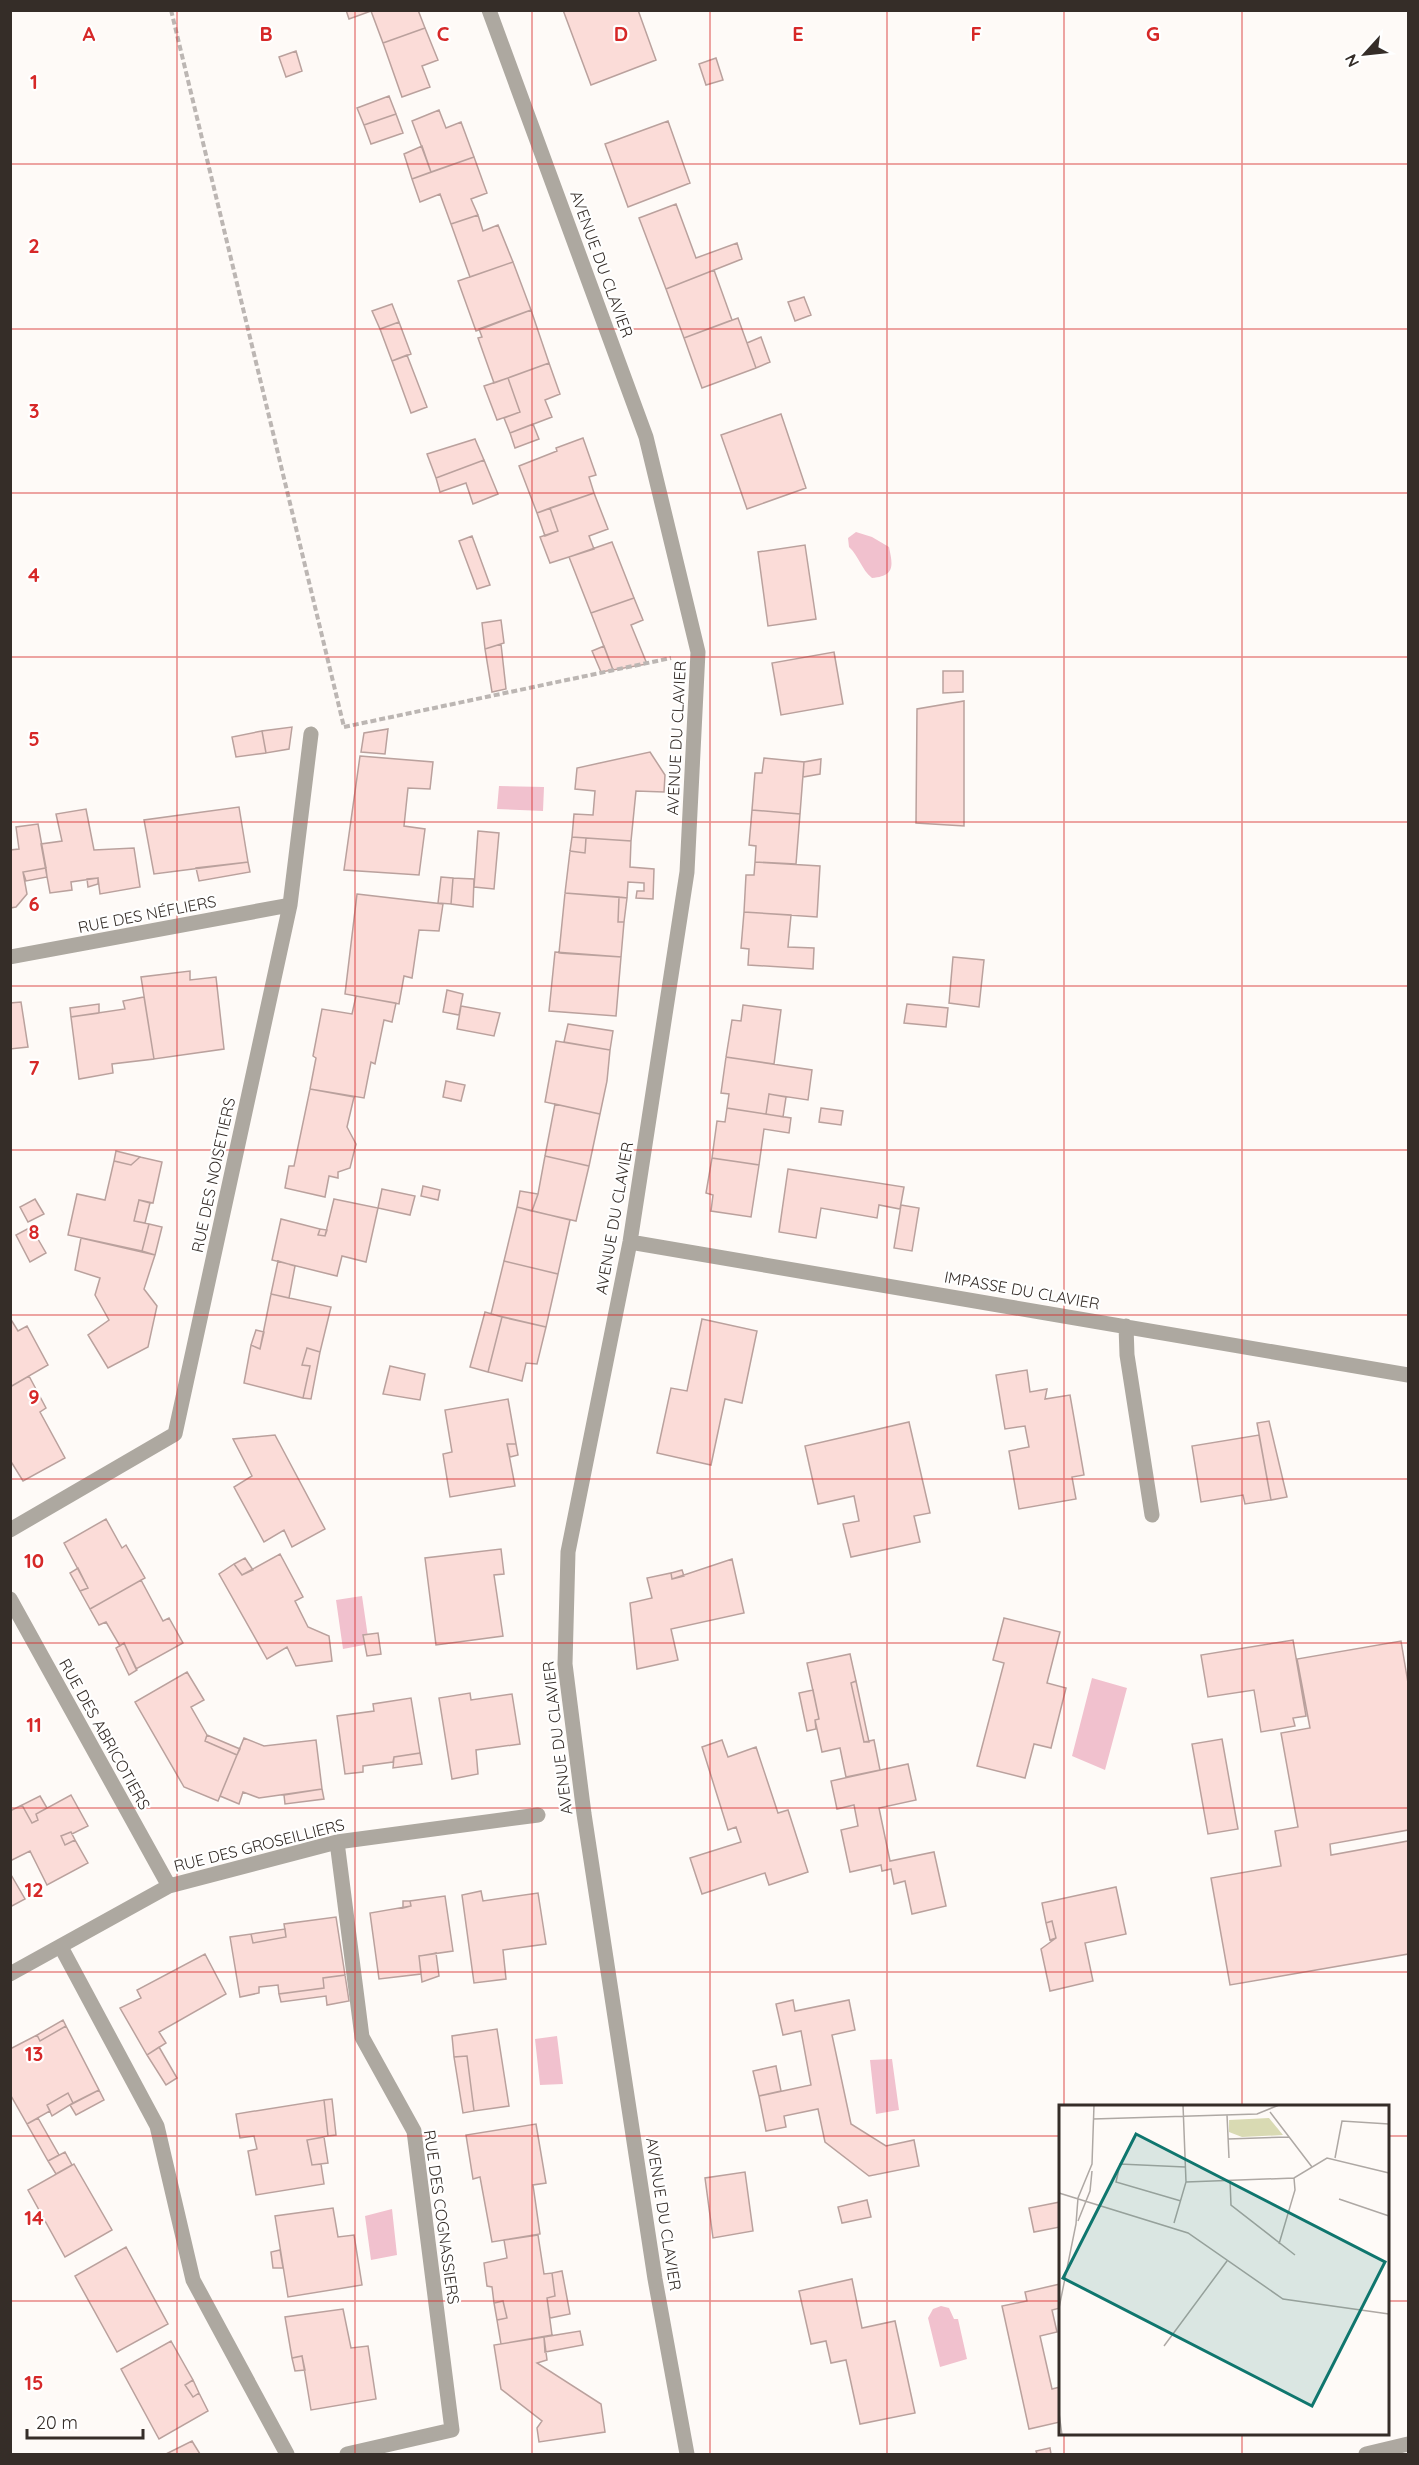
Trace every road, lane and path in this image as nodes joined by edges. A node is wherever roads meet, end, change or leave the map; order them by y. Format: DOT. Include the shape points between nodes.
graph roads {
  1 [pos="171,10"];
  2 [pos="489,10"];
  3 [pos="698,652"];
  4 [pos="344,726"];
  5 [pos="311,734"];
  6 [pos="290,905"];
  7 [pos="10,957"];
  8 [pos="630,1242"];
  9 [pos="1126,1326"];
  10 [pos="1408,1375"];
  11 [pos="1152,1515"];
  12 [pos="10,1530"];
  13 [pos="10,1599"];
  14 [pos="538,1815"];
  15 [pos="337,1842"];
  16 [pos="169,1886"];
  17 [pos="61,1947"];
  18 [pos="10,1974"];
  19 [pos="1408,2444"];
  20 [pos="287,2454"];
  21 [pos="347,2454"];
  22 [pos="687,2454"];
  23 [pos="1366,2454"];
  1 -- 4 [label="path"];
  2 -- 3 [label="street, AVENUE DU CLAVIER" via="646,437"];
  3 -- 4 [label="path"];
  3 -- 8 [label="street, AVENUE DU CLAVIER" via="687,872"];
  4 -- 5 [label="path"];
  5 -- 6 [label="street, RUE DES NOISETIERS"];
  6 -- 7 [label="street, RUE DES NÉFLIERS"];
  6 -- 12 [label="street, RUE DES NOISETIERS" via="175,1434"];
  8 -- 9 [label="street, IMPASSE DU CLAVIER"];
  8 -- 22 [label="street, AVENUE DU CLAVIER" via="568,1552 565,1664 651,2255"];
  9 -- 10 [label="street, IMPASSE DU CLAVIER"];
  9 -- 11 [label="street"];
  13 -- 16 [label="street, RUE DES ABRICOTIERS"];
  14 -- 15 [label="street, RUE DES GROSEILLIERS"];
  15 -- 16 [label="street, RUE DES GROSEILLIERS"];
  15 -- 21 [label="street, RUE DES COGNASSIERS" via="362,2037 414,2131 452,2430"];
  16 -- 17 [label="street, RUE DES GROSEILLIERS"];
  17 -- 18 [label="street, RUE DES GROSEILLIERS"];
  17 -- 20 [label="street" via="157,2127 193,2280"];
  19 -- 23 [label="street"];
}
